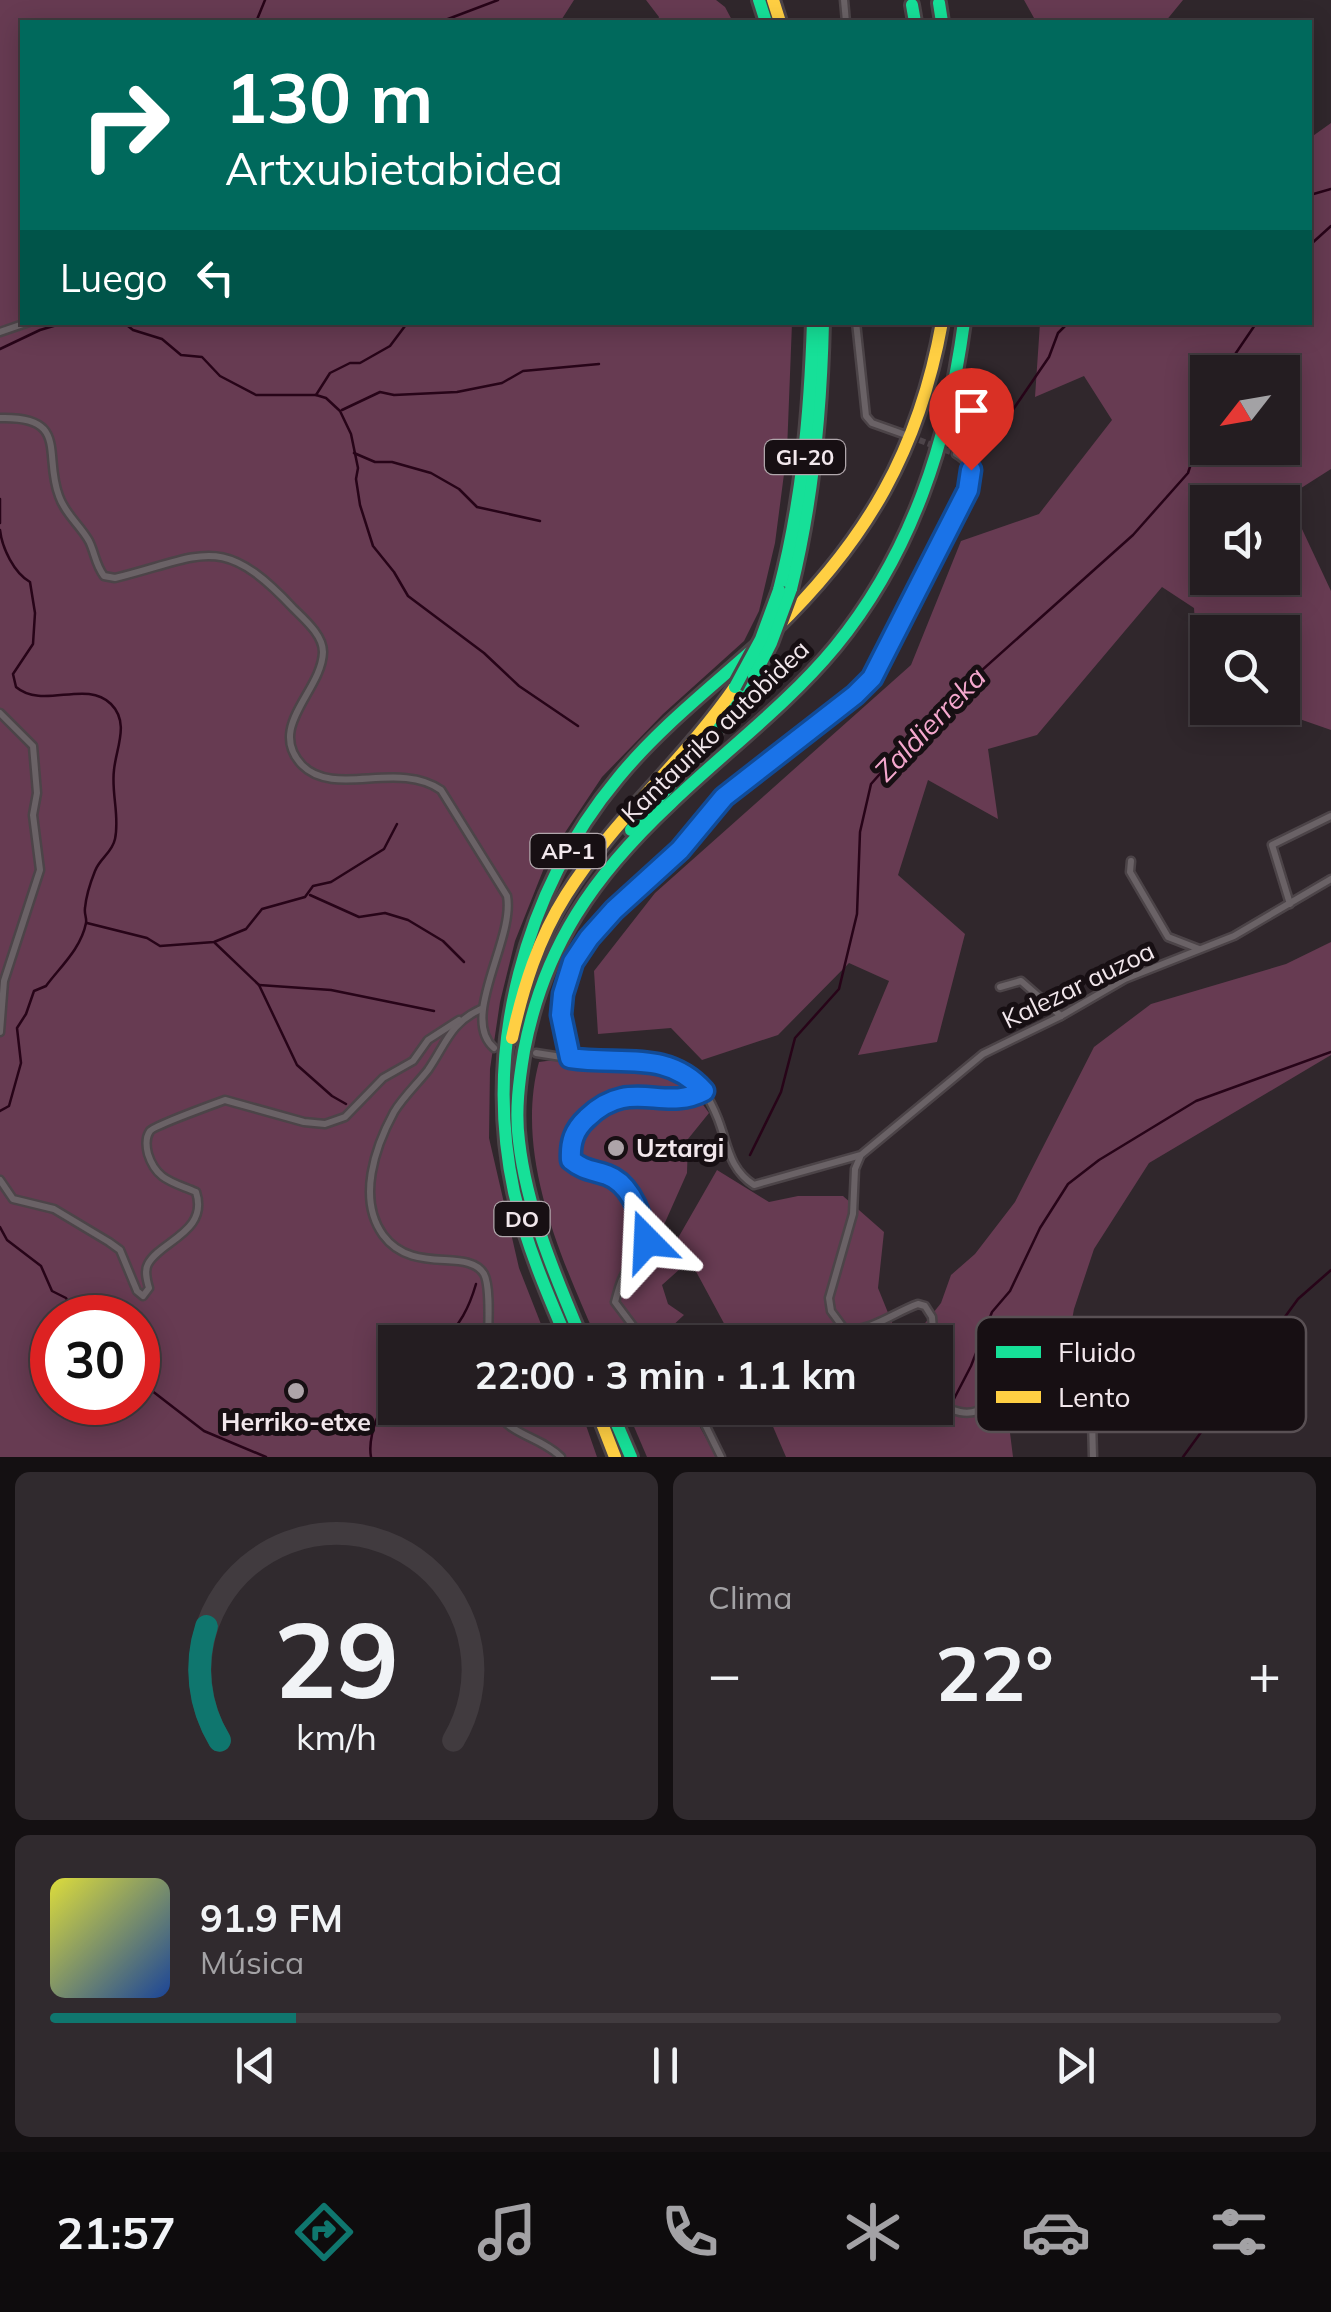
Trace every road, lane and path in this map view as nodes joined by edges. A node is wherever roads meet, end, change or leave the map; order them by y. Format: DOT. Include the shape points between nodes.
graph roads {
  1 [pos="940,3"];
  2 [pos="912,6"];
  3 [pos="915,20"];
  4 [pos="942,20"];
  5 [pos="812,325"];
  6 [pos="824,325"];
  7 [pos="856,325"];
  8 [pos="941,325"];
  9 [pos="964,325"];
  10 [pos="0,418"];
  11 [pos="903,434"];
  12 [pos="956,454"];
  13 [pos="785,589"];
  14 [pos="0,713"];
  15 [pos="1331,816"];
  16 [pos="1131,861"];
  17 [pos="1331,880"];
  18 [pos="1290,904"];
  19 [pos="572,914"];
  20 [pos="1200,949"];
  21 [pos="1000,987"];
  22 [pos="482,1008"];
  23 [pos="1061,1016"];
  24 [pos="458,1020"];
  25 [pos="0,1032"];
  26 [pos="494,1048"];
  27 [pos="536,1053"];
  28 [pos="570,1058"];
  29 [pos="503,1089"];
  30 [pos="704,1091"];
  31 [pos="861,1156"];
  32 [pos="0,1180"];
  33 [pos="488,1325"];
  34 [pos="561,1325"];
  35 [pos="576,1325"];
  36 [pos="633,1325"];
  37 [pos="842,1325"];
  38 [pos="871,1325"];
  39 [pos="933,1325"];
  40 [pos="507,1425"];
  41 [pos="603,1425"];
  42 [pos="617,1425"];
  43 [pos="706,1425"];
  44 [pos="1092,1432"];
  45 [pos="561,1457"];
  46 [pos="615,1457"];
  47 [pos="630,1457"];
  48 [pos="722,1457"];
  49 [pos="1093,1457"];
  1 -- 4 [label="highway"];
  2 -- 3 [label="highway"];
  5 -- 13 [label="highway, GI-20" via="806,452"];
  6 -- 13 [label="highway, GI-20" via="818,448 805,529"];
  7 -- 11 [label="street" via="866,416"];
  8 -- 29 [label="highway, Kantauriko autobidea / AP-1" via="913,440 841,560 796,611 640,753 574,841 540,904 516,978"];
  9 -- 19 [label="highway, Kantauriko autobidea / AP-1" via="943,446 910,530 878,585 835,647 640,834"];
  10 -- 22 [label="street" via="38,424 50,437 57,492 104,576 193,554 225,556 251,569 313,630 323,652 290,726 296,757 317,776 427,780 441,790 507,896 507,926"];
  12 -- 28 [label="street" via="971,470 968,490 872,678 724,797 589,938 563,994"];
  13 -- 19 [label="highway, GI-20, bridge" via="771,644 721,727 612,853"];
  13 -- 29 [label="highway, GI-20, bridge" via="736,688 590,862 554,915 526,983"];
  14 -- 25 [label="street" via="33,746 32,815 40,850 40,870 4,982"];
  15 -- 18 [label="street" via="1272,845"];
  16 -- 20 [label="street" via="1130,872 1168,937"];
  17 -- 18 [label="street, Kalezar auzoa"];
  18 -- 20 [label="street, Kalezar auzoa"];
  19 -- 35 [label="highway, Kantauriko autobidea / AP-1" via="528,1018 518,1092 529,1193"];
  20 -- 23 [label="street, Kalezar auzoa" via="1125,979"];
  21 -- 23 [label="street" via="1021,982"];
  22 -- 24 [label="street"];
  22 -- 26 [label="street" via="484,1040"];
  23 -- 31 [label="street, Kalezar auzoa" via="983,1054"];
  24 -- 32 [label="street" via="428,1040 414,1061 382,1078 345,1117 304,1122 225,1100 148,1132 154,1170 196,1192 199,1202 186,1230 148,1263 144,1296 120,1250 54,1209 13,1199"];
  24 -- 33 [label="street" via="395,1111 369,1196 381,1232 405,1255 470,1263 483,1272"];
  27 -- 28 [label="street"];
  28 -- 30 [label="street" via="671,1067"];
  29 -- 34 [label="highway, Kantauriko autobidea / DO" via="510,1172"];
  30 -- 31 [label="street, Kalezar auzoa" via="732,1163 754,1185"];
  30 -- 36 [label="street" via="690,1098 616,1097 581,1123 570,1142 571,1160 582,1170 612,1176 642,1218 647,1241 623,1275 616,1302"];
  31 -- 37 [label="street" via="829,1298"];
  38 -- 39 [label="street" via="918,1304"];
  40 -- 45 [label="street"];
  41 -- 46 [label="highway"];
  42 -- 47 [label="highway"];
  43 -- 48 [label="street"];
  44 -- 49 [label="street"];
}
